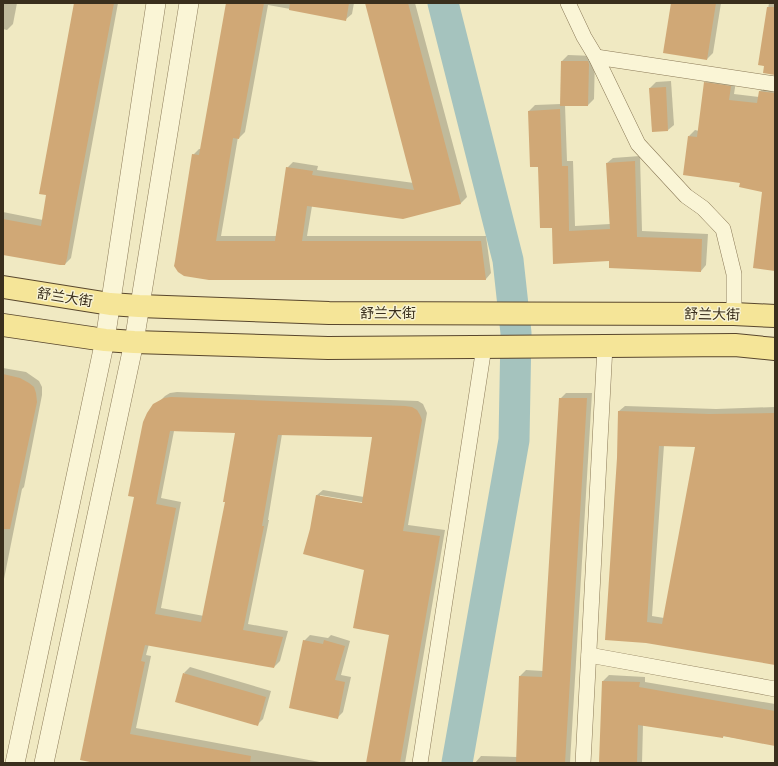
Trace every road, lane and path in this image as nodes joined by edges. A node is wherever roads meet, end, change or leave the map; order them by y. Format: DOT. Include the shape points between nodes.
graph roads {
  1 [pos="156,3"];
  2 [pos="189,3"];
  3 [pos="568,3"];
  4 [pos="596,57"];
  5 [pos="775,84"];
  6 [pos="3,287"];
  7 [pos="110,304"];
  8 [pos="139,306"];
  9 [pos="734,314"];
  10 [pos="775,316"];
  11 [pos="3,325"];
  12 [pos="105,340"];
  13 [pos="134,342"];
  14 [pos="605,346"];
  15 [pos="484,347"];
  16 [pos="775,349"];
  17 [pos="588,655"];
  18 [pos="775,689"];
  19 [pos="15,763"];
  20 [pos="44,763"];
  21 [pos="420,763"];
  22 [pos="583,763"];
  1 -- 7 [label="street"];
  2 -- 8 [label="street"];
  3 -- 4 [label="street"];
  4 -- 5 [label="street"];
  4 -- 9 [label="street" via="638,144 686,196 703,208 723,229 734,274"];
  6 -- 7 [label="main road, 舒兰大街"];
  7 -- 8 [label="main road, 舒兰大街"];
  7 -- 12 [label="street"];
  8 -- 9 [label="main road, 舒兰大街" via="329,313"];
  8 -- 13 [label="street"];
  9 -- 10 [label="main road, 舒兰大街"];
  11 -- 12 [label="main road"];
  12 -- 13 [label="main road"];
  12 -- 19 [label="street"];
  13 -- 15 [label="main road" via="328,348"];
  13 -- 20 [label="street"];
  14 -- 15 [label="main road"];
  14 -- 16 [label="main road" via="735,345"];
  14 -- 17 [label="street"];
  15 -- 21 [label="street"];
  17 -- 18 [label="street"];
  17 -- 22 [label="street"];
}
